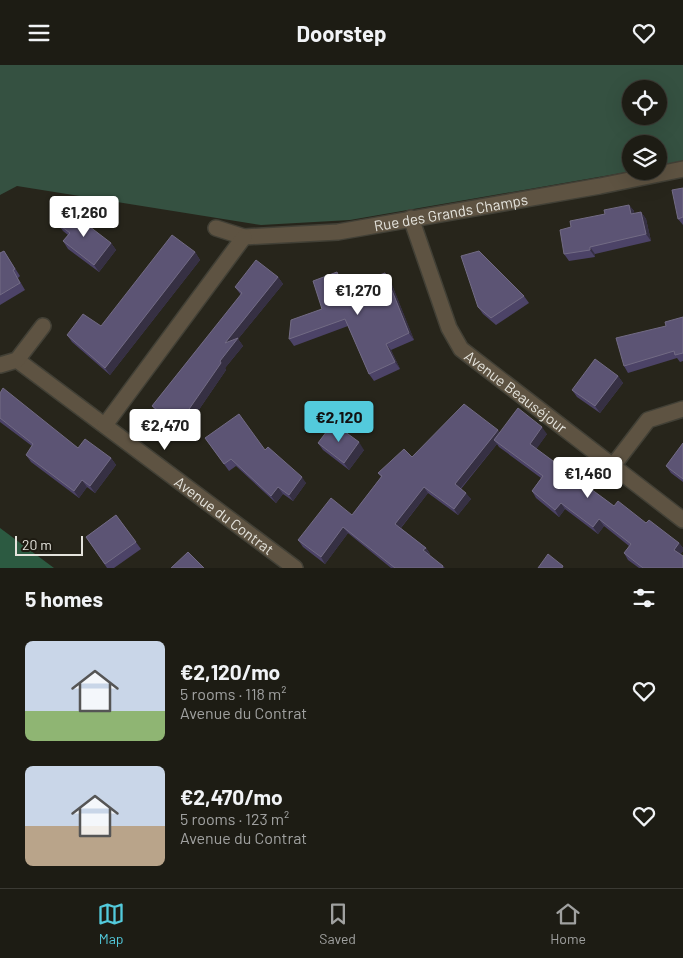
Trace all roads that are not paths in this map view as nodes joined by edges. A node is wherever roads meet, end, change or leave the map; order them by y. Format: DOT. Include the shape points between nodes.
graph roads {
  1 [pos="683,169"];
  2 [pos="411,218"];
  3 [pos="216,228"];
  4 [pos="244,237"];
  5 [pos="43,326"];
  6 [pos="16,360"];
  7 [pos="0,365"];
  8 [pos="683,409"];
  9 [pos="105,425"];
  10 [pos="612,467"];
  11 [pos="683,521"];
  12 [pos="295,568"];
  1 -- 2 [label="street, Rue des Grands Champs"];
  2 -- 4 [label="street, Rue des Grands Champs" via="338,232"];
  2 -- 10 [label="street, Avenue Beauséjour" via="449,328 461,349"];
  3 -- 4 [label="street, Rue des Grands Champs"];
  4 -- 9 [label="street"];
  5 -- 6 [label="street"];
  6 -- 7 [label="street"];
  6 -- 9 [label="street, Avenue du Contrat"];
  8 -- 10 [label="street" via="648,420"];
  9 -- 12 [label="street, Avenue du Contrat"];
  10 -- 11 [label="street, Avenue Beauséjour"];
}
